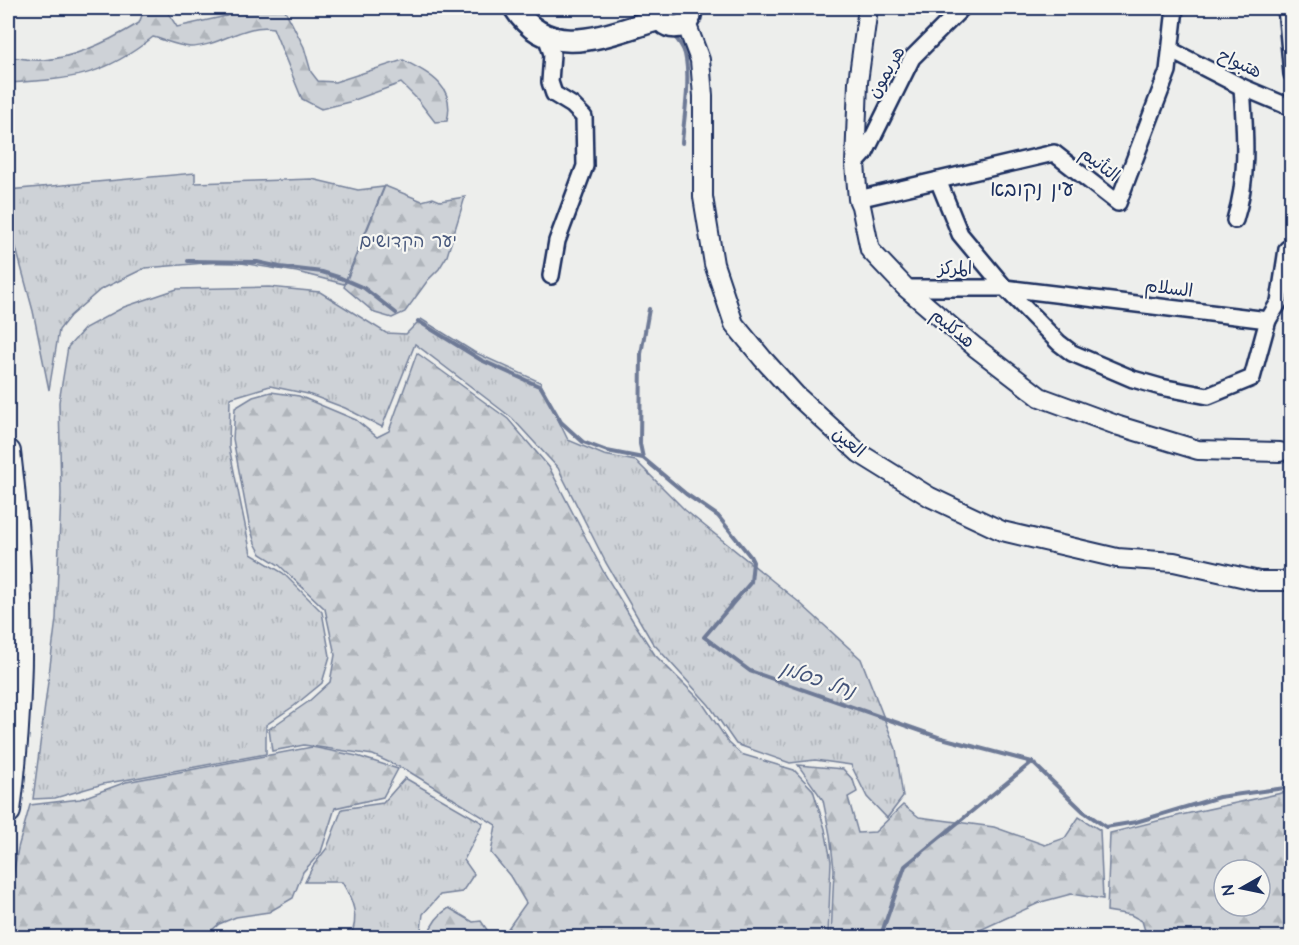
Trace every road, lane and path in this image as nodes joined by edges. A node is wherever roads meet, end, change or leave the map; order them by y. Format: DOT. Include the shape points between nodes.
graph roads {
  1 [pos="515,8"];
  2 [pos="868,8"];
  3 [pos="962,8"];
  4 [pos="1175,8"];
  5 [pos="1286,8"];
  6 [pos="658,14"];
  7 [pos="688,15"];
  8 [pos="546,36"];
  9 [pos="1172,51"];
  10 [pos="1292,74"];
  11 [pos="1242,87"];
  12 [pos="1292,108"];
  13 [pos="855,164"];
  14 [pos="938,180"];
  15 [pos="858,199"];
  16 [pos="1235,220"];
  17 [pos="1287,249"];
  18 [pos="551,276"];
  19 [pos="906,288"];
  20 [pos="1005,288"];
  21 [pos="1268,320"];
  22 [pos="8,452"];
  23 [pos="1280,452"];
  24 [pos="1292,581"];
  25 [pos="8,811"];
  1 -- 8 [label="main road"];
  2 -- 13 [label="street, هدكليم" via="858,82"];
  3 -- 13 [label="street, هريمون" via="912,58 873,137"];
  4 -- 9 [label="street, التأنيم"];
  5 -- 10 [label="street"];
  6 -- 7 [label="main road" via="672,27 681,26"];
  6 -- 8 [label="main road" via="584,40 568,42"];
  7 -- 24 [label="street, العين" via="700,60 704,197 714,264 734,324 795,394 859,453 930,497 1002,531 1117,558 1174,562 1259,581"];
  8 -- 18 [label="street" via="552,54 550,82 554,94 584,117 585,166 557,241"];
  9 -- 11 [label="street, هتبواح"];
  9 -- 14 [label="street, التأنيم" via="1118,203 1054,153"];
  11 -- 12 [label="street, هتبواح"];
  11 -- 16 [label="street" via="1243,196"];
  13 -- 15 [label="street, هدكليم"];
  14 -- 15 [label="street, التأنيم"];
  14 -- 20 [label="street" via="960,234"];
  15 -- 19 [label="street, هدكليم" via="870,250"];
  17 -- 21 [label="street" via="1279,302"];
  19 -- 20 [label="street, المركز"];
  19 -- 23 [label="street, هدكليم" via="1040,397 1198,450"];
  20 -- 21 [label="street, السلام"];
  20 -- 21 [label="street" via="1072,354 1161,387 1208,396 1252,378"];
  22 -- 25 [label="highway" via="16,534 19,650"];
}
